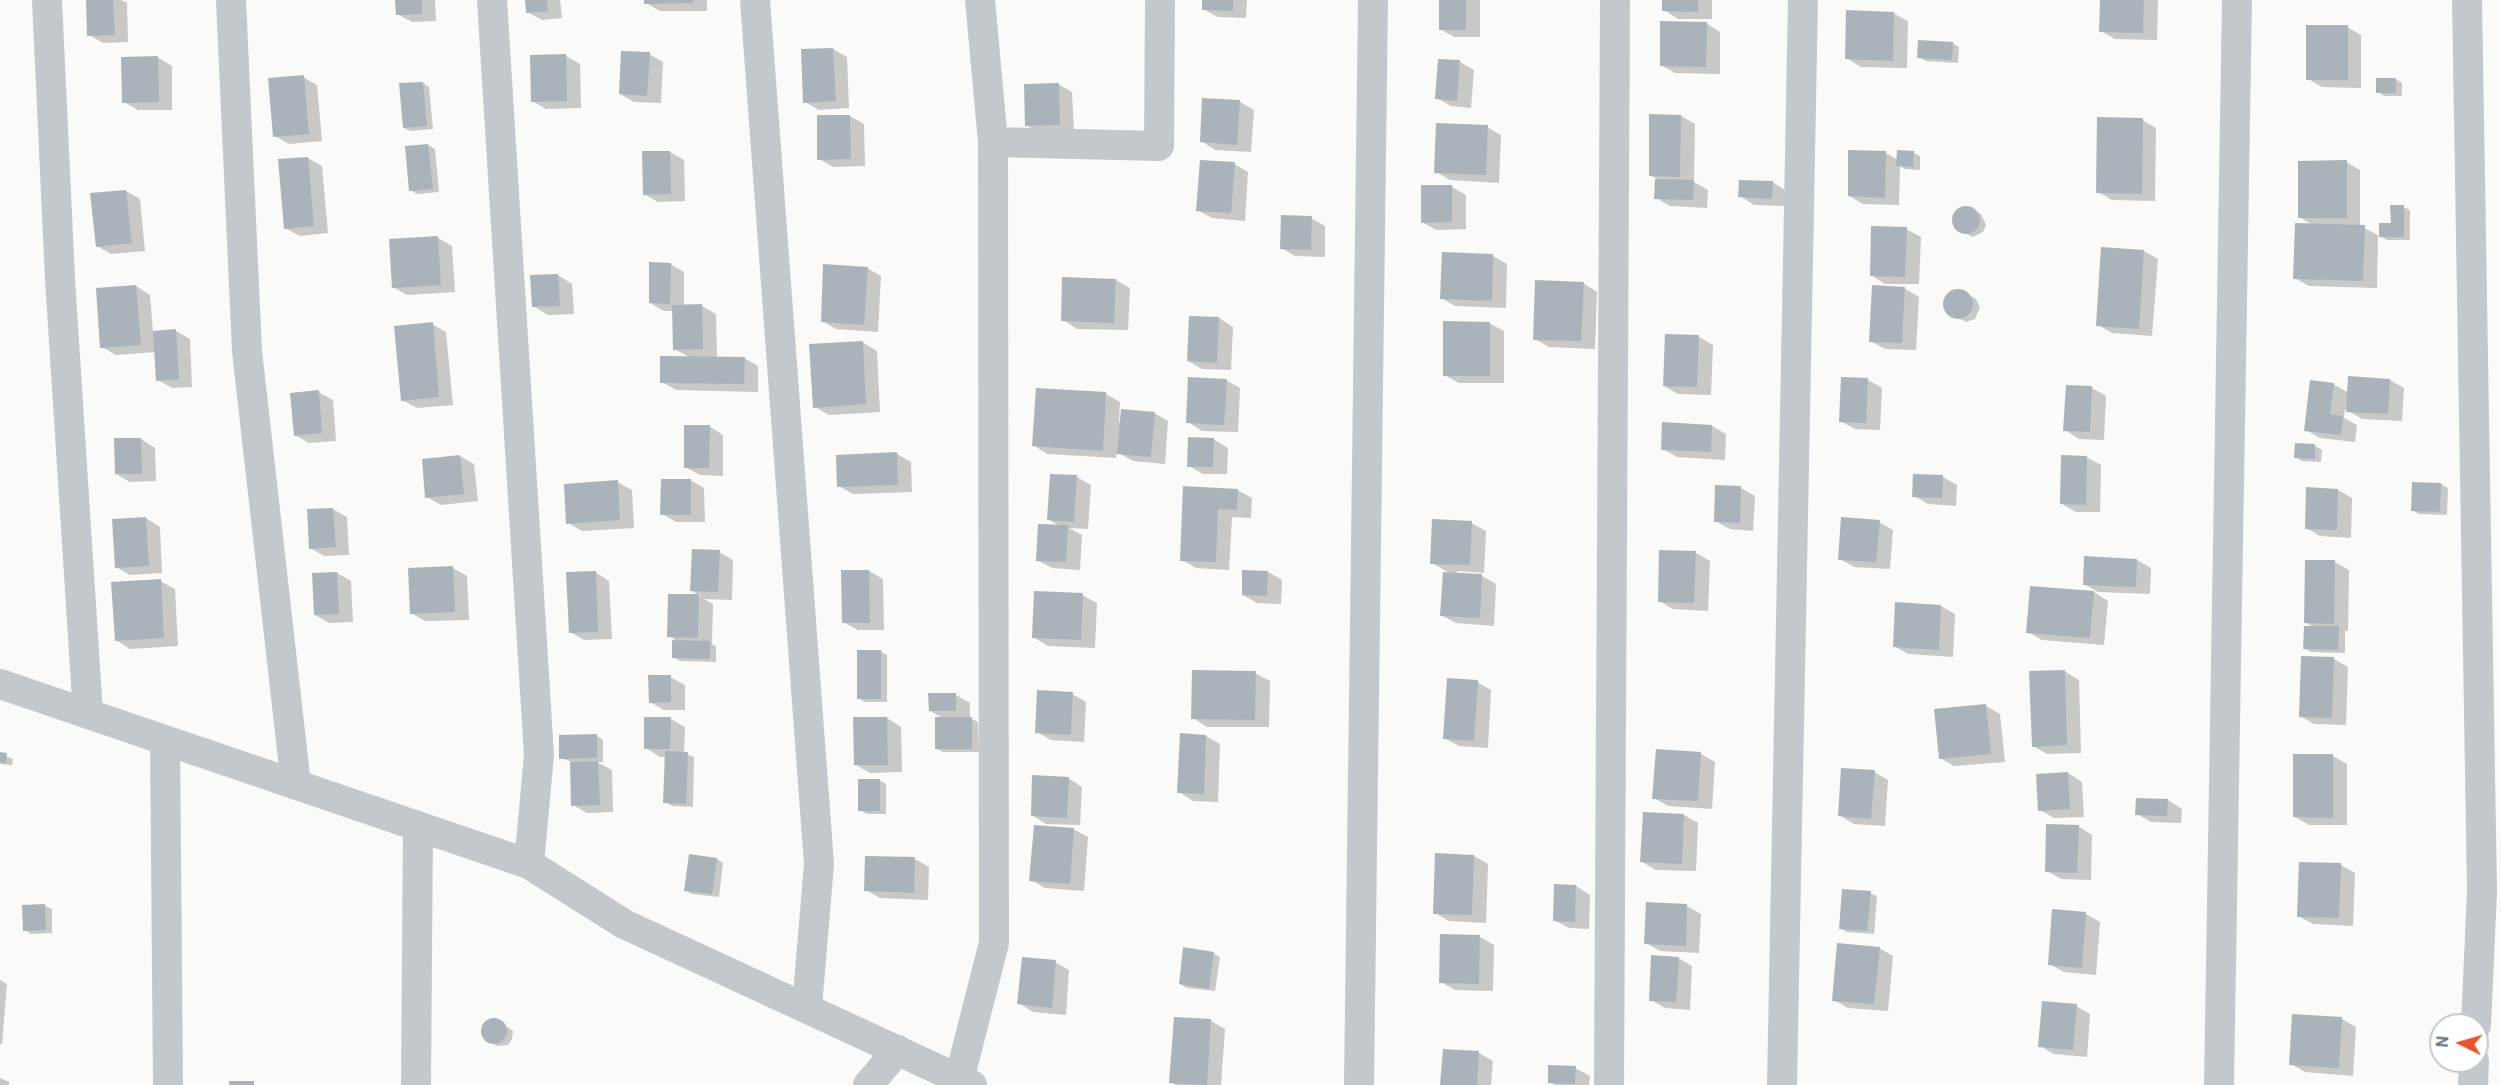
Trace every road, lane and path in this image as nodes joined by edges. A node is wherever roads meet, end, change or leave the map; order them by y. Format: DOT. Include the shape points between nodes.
graph roads {
  1 [pos="47,0"];
  2 [pos="231,0"];
  3 [pos="492,0"];
  4 [pos="755,0"];
  5 [pos="980,0"];
  6 [pos="1160,0"];
  7 [pos="1373,0"];
  8 [pos="1615,0"];
  9 [pos="1803,0"];
  10 [pos="2237,0"];
  11 [pos="2467,0"];
  12 [pos="993,142"];
  13 [pos="0,684"];
  14 [pos="88,714"];
  15 [pos="165,741"];
  16 [pos="296,785"];
  17 [pos="418,827"];
  18 [pos="529,864"];
  19 [pos="807,1007"];
  20 [pos="2477,1013"];
  21 [pos="898,1050"];
  22 [pos="966,1082"];
  23 [pos="168,1085"];
  24 [pos="416,1085"];
  25 [pos="868,1085"];
  26 [pos="1359,1085"];
  27 [pos="1609,1085"];
  28 [pos="1782,1085"];
  29 [pos="2219,1085"];
  1 -- 14 [label="street" via="60,279"];
  2 -- 16 [label="street" via="247,351"];
  3 -- 18 [label="street" via="539,755"];
  4 -- 19 [label="street" via="819,864"];
  5 -- 12 [label="street"];
  6 -- 12 [label="street" via="1159,146"];
  7 -- 26 [label="street"];
  8 -- 27 [label="street"];
  9 -- 28 [label="street"];
  10 -- 29 [label="street"];
  11 -- 20 [label="street" via="2482,891"];
  12 -- 22 [label="street" via="994,944"];
  13 -- 14 [label="street"];
  14 -- 15 [label="street"];
  15 -- 16 [label="street"];
  15 -- 23 [label="street"];
  16 -- 17 [label="street"];
  17 -- 18 [label="street"];
  17 -- 24 [label="street"];
  18 -- 19 [label="street" via="624,924"];
  19 -- 21 [label="street"];
  21 -- 22 [label="street"];
  21 -- 25 [label="street"];
}
